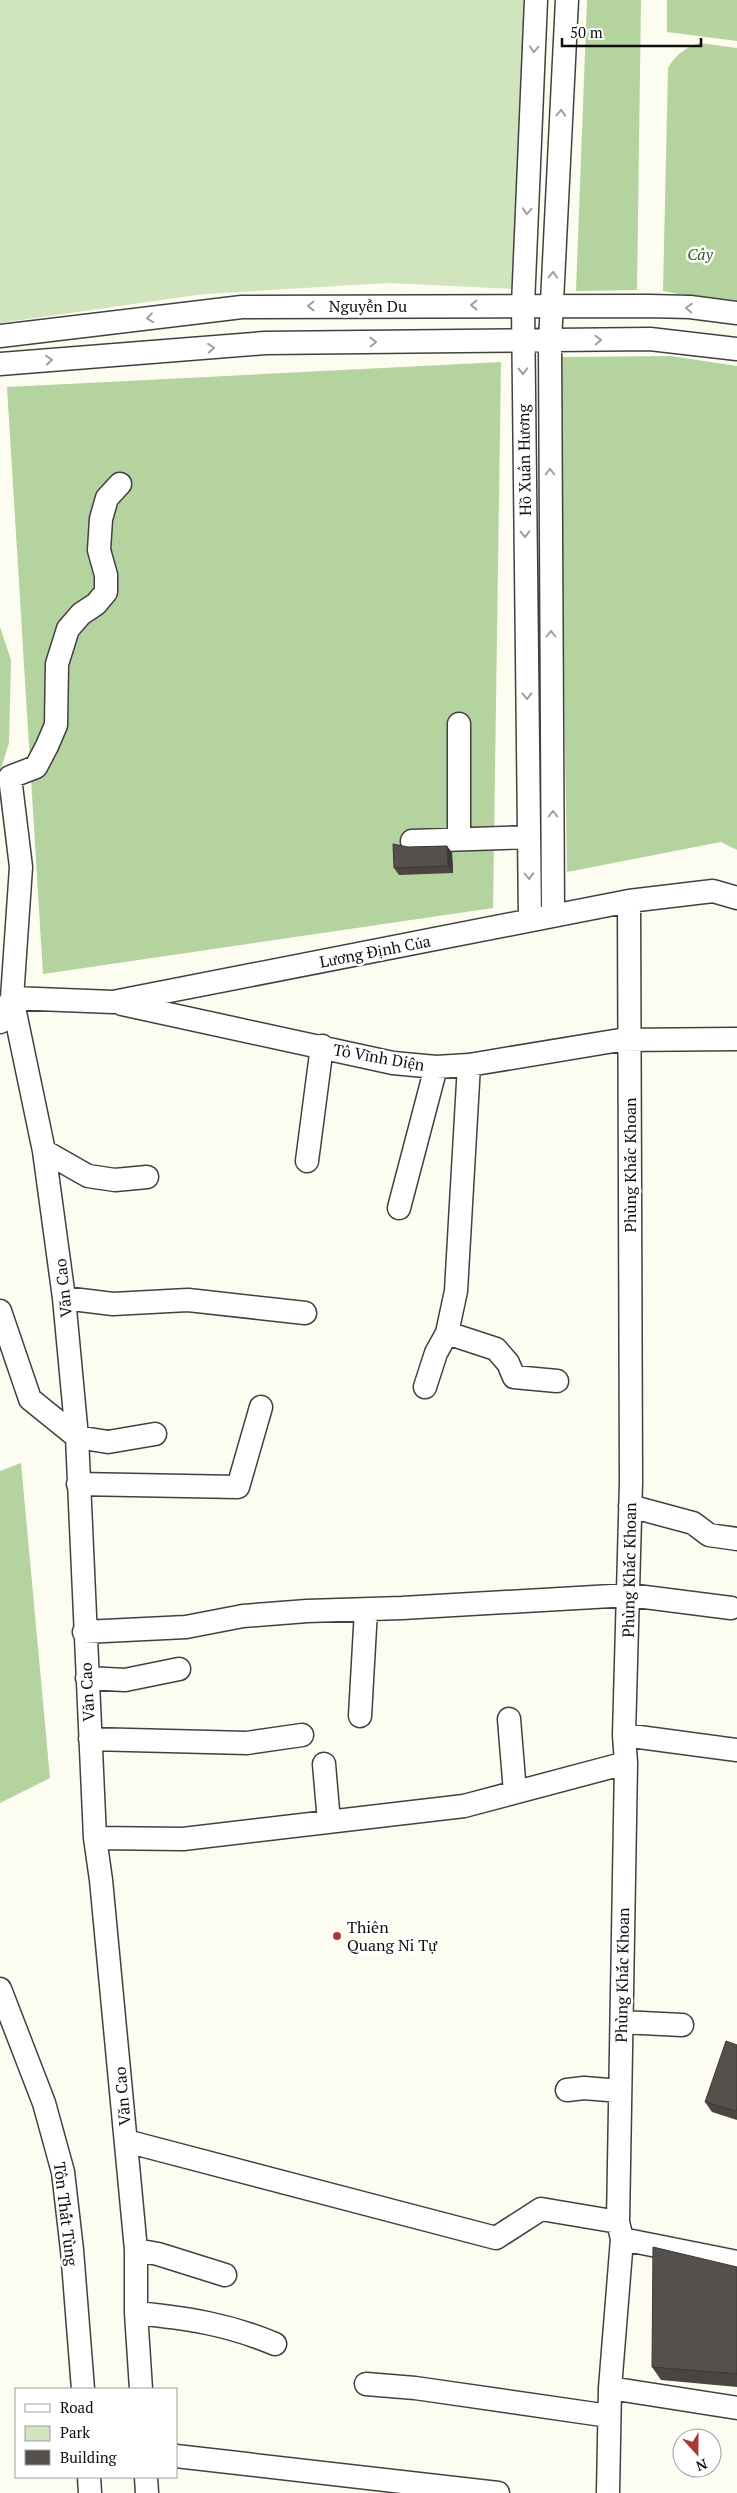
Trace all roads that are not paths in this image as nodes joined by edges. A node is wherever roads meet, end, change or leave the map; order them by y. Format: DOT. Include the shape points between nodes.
graph roads {
  1 [pos="536,0"];
  2 [pos="567,0"];
  3 [pos="522,305"];
  4 [pos="551,306"];
  5 [pos="649,306"];
  6 [pos="737,313"];
  7 [pos="0,336"];
  8 [pos="650,339"];
  9 [pos="523,340"];
  10 [pos="550,342"];
  11 [pos="737,349"];
  12 [pos="0,364"];
  13 [pos="120,484"];
  14 [pos="459,724"];
  15 [pos="529,837"];
  16 [pos="459,839"];
  17 [pos="412,841"];
  18 [pos="737,898"];
  19 [pos="629,901"];
  20 [pos="553,915"];
  21 [pos="530,920"];
  22 [pos="12,998"];
  23 [pos="112,1002"];
  24 [pos="0,1022"];
  25 [pos="737,1038"];
  26 [pos="629,1040"];
  27 [pos="322,1046"];
  28 [pos="469,1065"];
  29 [pos="436,1067"];
  30 [pos="44,1151"];
  31 [pos="307,1161"];
  32 [pos="147,1177"];
  33 [pos="398,1208"];
  34 [pos="64,1298"];
  35 [pos="0,1312"];
  36 [pos="306,1313"];
  37 [pos="447,1333"];
  38 [pos="557,1381"];
  39 [pos="425,1387"];
  40 [pos="261,1407"];
  41 [pos="155,1434"];
  42 [pos="77,1437"];
  43 [pos="78,1484"];
  44 [pos="630,1506"];
  45 [pos="737,1539"];
  46 [pos="629,1595"];
  47 [pos="731,1608"];
  48 [pos="366,1610"];
  49 [pos="84,1632"];
  50 [pos="180,1669"];
  51 [pos="87,1678"];
  52 [pos="360,1716"];
  53 [pos="510,1719"];
  54 [pos="302,1734"];
  55 [pos="624,1735"];
  56 [pos="90,1740"];
  57 [pos="737,1750"];
  58 [pos="626,1763"];
  59 [pos="324,1764"];
  60 [pos="515,1792"];
  61 [pos="330,1822"];
  62 [pos="95,1838"];
  63 [pos="0,1989"];
  64 [pos="622,2022"];
  65 [pos="682,2025"];
  66 [pos="567,2090"];
  67 [pos="620,2091"];
  68 [pos="126,2141"];
  69 [pos="620,2230"];
  70 [pos="136,2250"];
  71 [pos="737,2262"];
  72 [pos="225,2275"];
  73 [pos="136,2312"];
  74 [pos="275,2344"];
  75 [pos="366,2384"];
  76 [pos="83,2388"];
  77 [pos="141,2388"];
  78 [pos="610,2388"];
  79 [pos="737,2408"];
  80 [pos="609,2416"];
  81 [pos="178,2456"];
  82 [pos="89,2478"];
  83 [pos="146,2478"];
  84 [pos="90,2493"];
  85 [pos="147,2493"];
  86 [pos="498,2493"];
  87 [pos="608,2493"];
  1 -- 3 [label="street, Hồ Xuân Hương, one-way"];
  4 -- 2 [label="street, Hồ Xuân Hương, one-way"];
  3 -- 4 [label="street, Nguyễn Du"];
  3 -- 7 [label="street, Nguyễn Du, one-way" via="242,307"];
  3 -- 9 [label="street, Hồ Xuân Hương"];
  4 -- 5 [label="street, Nguyễn Du"];
  4 -- 10 [label="street, Hồ Xuân Hương"];
  6 -- 5 [label="street, Nguyễn Du, one-way"];
  5 -- 8 [label="street"];
  10 -- 8 [label="street, one-way"];
  8 -- 11 [label="street"];
  9 -- 10 [label="street"];
  12 -- 9 [label="street, one-way" via="265,343"];
  9 -- 15 [label="street, Hồ Xuân Hương, one-way"];
  20 -- 10 [label="street, Hồ Xuân Hương, one-way"];
  13 -- 22 [label="street" via="107,498 101,519 100,550 106,592 68,628 56,664 56,725 36,767 10,777 21,867"];
  14 -- 16 [label="street"];
  15 -- 16 [label="street"];
  15 -- 21 [label="street, Hồ Xuân Hương, one-way"];
  16 -- 17 [label="street"];
  18 -- 19 [label="street, Lương Định Của" via="713,891"];
  19 -- 20 [label="street, Lương Định Của"];
  19 -- 26 [label="street, Phùng Khắc Khoan"];
  20 -- 21 [label="street, Lương Định Của"];
  21 -- 23 [label="street, Lương Định Của"];
  22 -- 23 [label="street, Lương Định Của"];
  22 -- 24 [label="street"];
  22 -- 30 [label="street, Văn Cao"];
  23 -- 27 [label="street, Tô Vĩnh Diện"];
  25 -- 26 [label="street, Tô Vĩnh Diện"];
  26 -- 28 [label="street, Tô Vĩnh Diện"];
  26 -- 44 [label="street, Phùng Khắc Khoan"];
  27 -- 29 [label="street, Tô Vĩnh Diện" via="393,1063"];
  27 -- 31 [label="street"];
  28 -- 29 [label="street, Tô Vĩnh Diện"];
  28 -- 37 [label="street" via="456,1291"];
  29 -- 33 [label="street"];
  30 -- 32 [label="street" via="88,1176 115,1180"];
  30 -- 34 [label="street, Văn Cao"];
  34 -- 36 [label="street" via="113,1304 188,1300"];
  34 -- 42 [label="street, Văn Cao"];
  35 -- 42 [label="street" via="30,1399"];
  37 -- 38 [label="street" via="496,1349 508,1363 514,1377"];
  37 -- 39 [label="street"];
  40 -- 43 [label="street" via="238,1487"];
  41 -- 42 [label="street" via="108,1442"];
  42 -- 43 [label="street, Văn Cao"];
  43 -- 49 [label="street, Văn Cao"];
  44 -- 45 [label="street" via="693,1523 709,1535"];
  44 -- 46 [label="street, Phùng Khắc Khoan"];
  46 -- 47 [label="street"];
  46 -- 48 [label="street"];
  46 -- 55 [label="street, Phùng Khắc Khoan"];
  48 -- 49 [label="street" via="307,1611 243,1616 186,1627"];
  48 -- 52 [label="street"];
  49 -- 51 [label="street, Văn Cao"];
  50 -- 51 [label="street" via="125,1680"];
  51 -- 56 [label="street, Văn Cao"];
  53 -- 60 [label="street"];
  54 -- 56 [label="street" via="247,1743"];
  55 -- 57 [label="street"];
  55 -- 58 [label="street, Phùng Khắc Khoan"];
  56 -- 62 [label="street, Văn Cao"];
  58 -- 60 [label="street"];
  58 -- 64 [label="street, Phùng Khắc Khoan"];
  59 -- 61 [label="street"];
  60 -- 61 [label="street" via="464,1806"];
  61 -- 62 [label="street" via="183,1839"];
  62 -- 68 [label="street, Văn Cao"];
  63 -- 76 [label="street, Tôn Thất Tùng" via="44,2103 63,2172"];
  64 -- 65 [label="street"];
  64 -- 67 [label="street, Phùng Khắc Khoan"];
  66 -- 67 [label="street"];
  67 -- 69 [label="street, Phùng Khắc Khoan"];
  68 -- 69 [label="street" via="496,2238 541,2209"];
  68 -- 70 [label="street, Văn Cao"];
  69 -- 71 [label="street"];
  69 -- 78 [label="street, Phùng Khắc Khoan"];
  70 -- 72 [label="street"];
  70 -- 73 [label="street, Văn Cao"];
  73 -- 74 [label="street" via="199,2319 245,2331"];
  73 -- 77 [label="street, Văn Cao"];
  75 -- 80 [label="street"];
  78 -- 79 [label="street"];
  78 -- 80 [label="street, Phùng Khắc Khoan"];
  80 -- 87 [label="street, Phùng Khắc Khoan"];
  81 -- 86 [label="street"];
  82 -- 84 [label="street"];
  83 -- 85 [label="street"];
}
